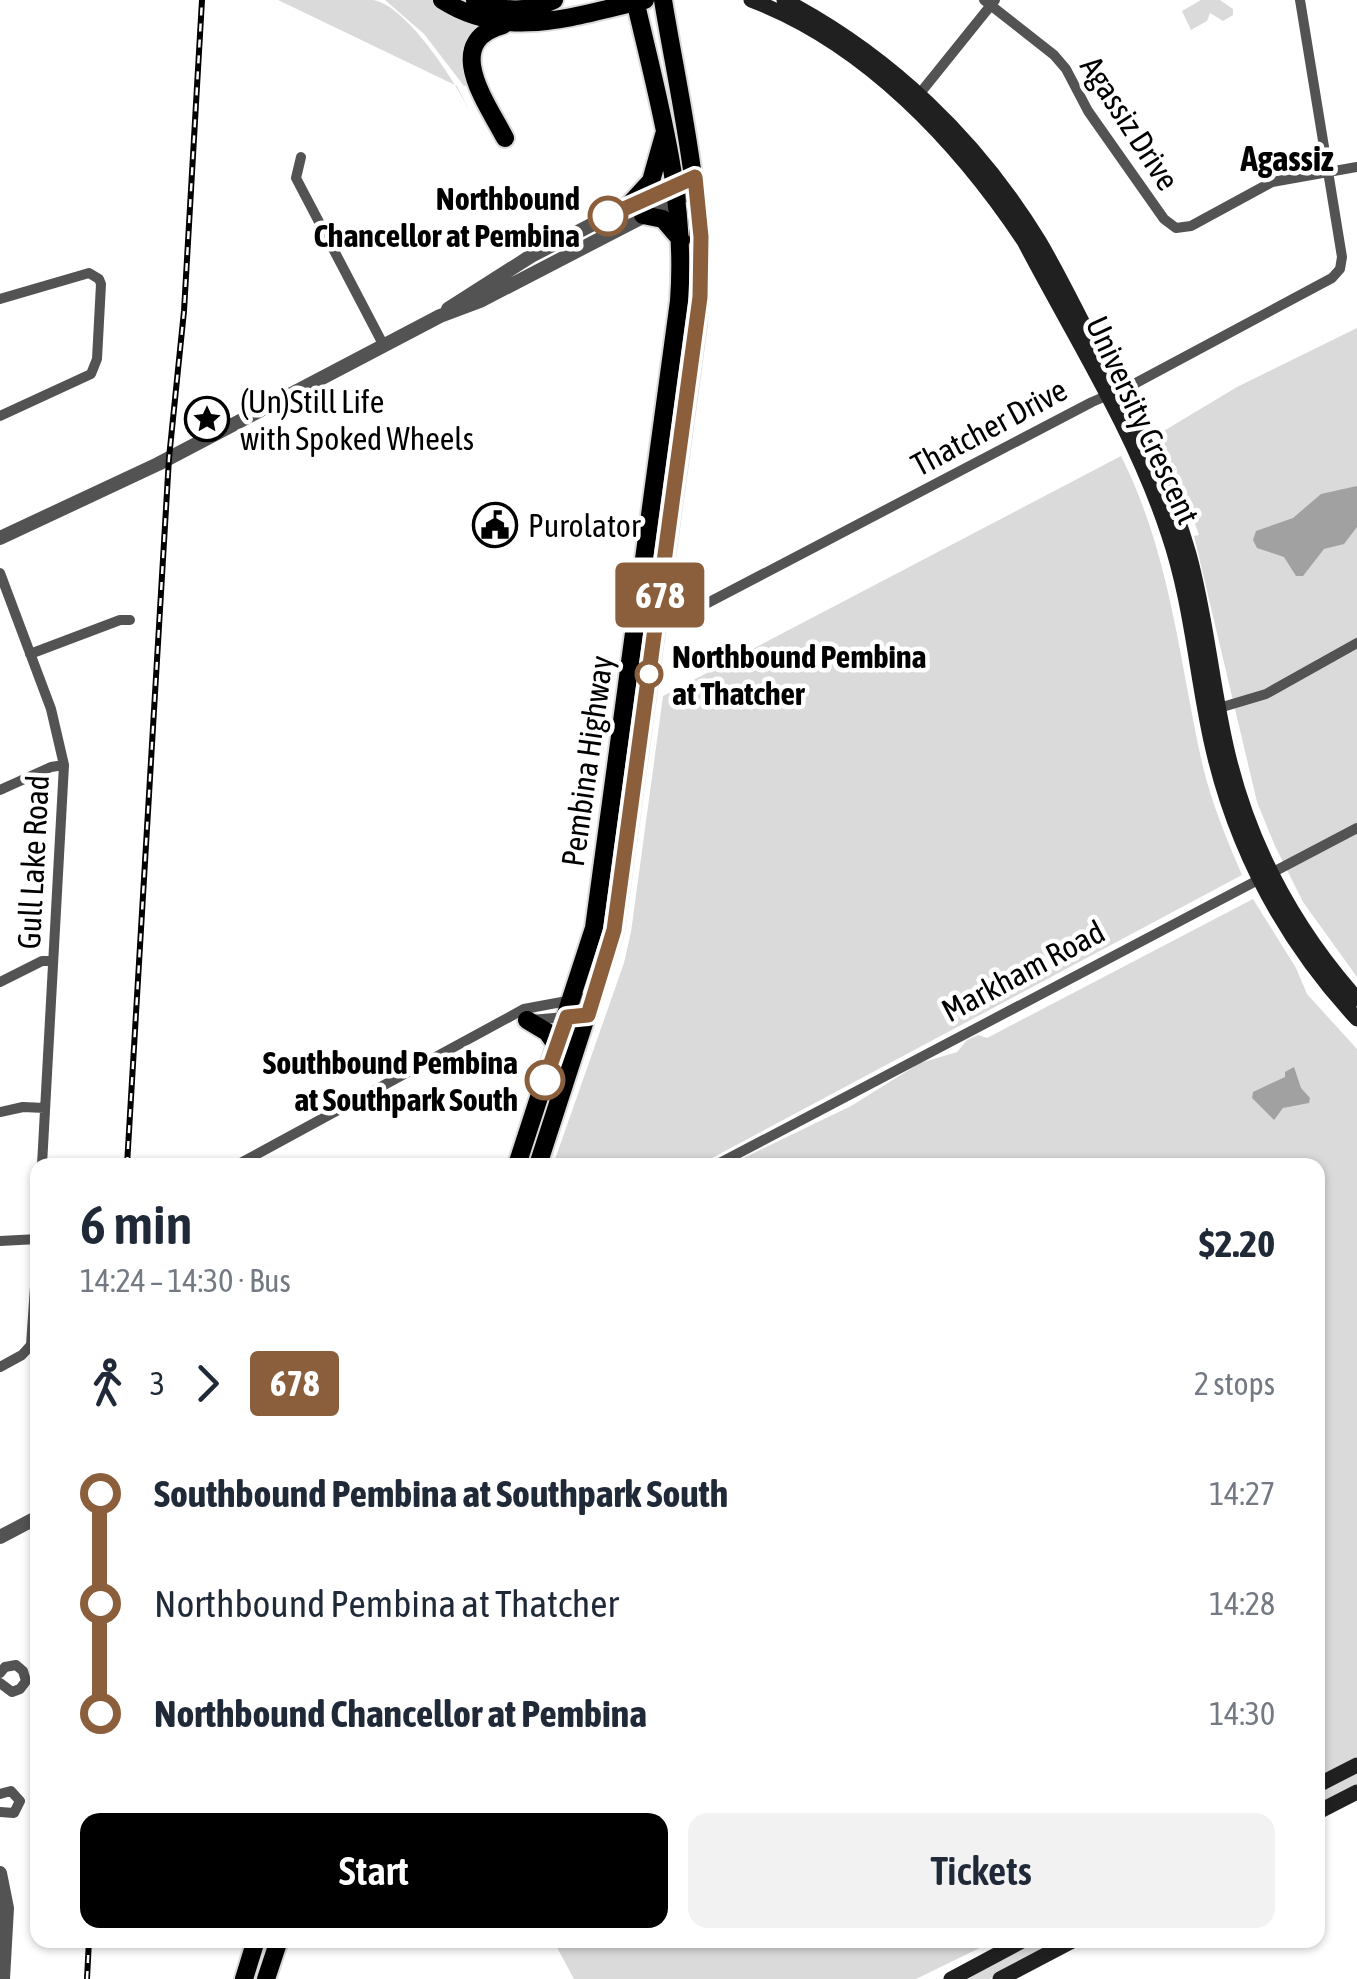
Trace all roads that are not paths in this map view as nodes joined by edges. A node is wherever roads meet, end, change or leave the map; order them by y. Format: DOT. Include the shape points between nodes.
graph roads {
  1 [pos="442,0"];
  2 [pos="475,0"];
  3 [pos="554,0"];
  4 [pos="663,0"];
  5 [pos="751,0"];
  6 [pos="784,0"];
  7 [pos="1300,0"];
  8 [pos="639,1"];
  9 [pos="990,2"];
  10 [pos="592,12"];
  11 [pos="509,23"];
  12 [pos="641,27"];
  13 [pos="915,100"];
  14 [pos="665,129"];
  15 [pos="505,138"];
  16 [pos="300,158"];
  17 [pos="1357,166"];
  18 [pos="1327,171"];
  19 [pos="696,183"];
  20 [pos="677,192"];
  21 [pos="636,210"];
  22 [pos="680,240"];
  23 [pos="0,299"];
  24 [pos="384,346"];
  25 [pos="1112,394"];
  26 [pos="0,416"];
  27 [pos="0,538"];
  28 [pos="0,573"];
  29 [pos="130,620"];
  30 [pos="655,630"];
  31 [pos="1357,644"];
  32 [pos="633,647"];
  33 [pos="30,654"];
  34 [pos="1219,708"];
  35 [pos="64,765"];
  36 [pos="0,790"];
  37 [pos="1357,828"];
  38 [pos="1265,876"];
  39 [pos="53,960"];
  40 [pos="0,982"];
  41 [pos="595,996"];
  42 [pos="1357,999"];
  43 [pos="570,1009"];
  44 [pos="588,1015"];
  45 [pos="1357,1019"];
  46 [pos="528,1020"];
  47 [pos="505,1021"];
  48 [pos="556,1046"];
  49 [pos="45,1108"];
  50 [pos="0,1112"];
  51 [pos="42,1158"];
  52 [pos="250,1158"];
  53 [pos="519,1158"];
  54 [pos="540,1158"];
  55 [pos="729,1158"];
  56 [pos="30,1241"];
  57 [pos="0,1242"];
  58 [pos="30,1347"];
  59 [pos="0,1367"];
  60 [pos="30,1521"];
  61 [pos="0,1537"];
  62 [pos="0,1673"];
  63 [pos="0,1684"];
  64 [pos="1357,1765"];
  65 [pos="1325,1782"];
  66 [pos="0,1794"];
  67 [pos="1354,1795"];
  68 [pos="1325,1809"];
  69 [pos="1,1817"];
  70 [pos="0,1873"];
  71 [pos="254,1948"];
  72 [pos="276,1948"];
  73 [pos="1009,1948"];
  74 [pos="1059,1948"];
  75 [pos="4,1979"];
  76 [pos="244,1979"];
  77 [pos="266,1979"];
  78 [pos="951,1979"];
  79 [pos="1000,1979"];
  1 -- 11 [label="main road"];
  2 -- 3 [label="main road" via="518,10"];
  4 -- 19 [label="main road, Pembina Highway"];
  5 -- 13 [label="main road, University Crescent" via="823,38"];
  6 -- 13 [label="main road, University Crescent" via="852,42"];
  7 -- 18 [label="street, Thatcher Drive"];
  8 -- 10 [label="main road"];
  8 -- 12 [label="main road, Pembina Highway"];
  9 -- 13 [label="street"];
  9 -- 18 [label="street, Agassiz Drive" via="1054,54 1176,228 1192,226 1272,182"];
  10 -- 11 [label="main road"];
  10 -- 12 [label="main road"];
  11 -- 15 [label="main road" via="484,33 471,62"];
  12 -- 14 [label="main road, Pembina Highway"];
  13 -- 25 [label="main road, University Crescent" via="968,144 1020,212 1051,262"];
  14 -- 20 [label="main road, Pembina Highway"];
  14 -- 21 [label="main road"];
  16 -- 24 [label="street" via="296,178"];
  17 -- 18 [label="street, Agassiz Drive"];
  18 -- 25 [label="street, Thatcher Drive" via="1342,256 1332,278"];
  19 -- 20 [label="street"];
  19 -- 30 [label="main road, Pembina Highway" via="702,248 698,324"];
  20 -- 21 [label="street"];
  20 -- 22 [label="main road, Pembina Highway"];
  21 -- 22 [label="main road" via="663,219"];
  21 -- 24 [label="street" via="506,270"];
  22 -- 32 [label="main road, Pembina Highway" via="679,301"];
  23 -- 26 [label="street" via="89,273 101,284 91,374"];
  24 -- 27 [label="street"];
  25 -- 30 [label="street, Thatcher Drive"];
  25 -- 34 [label="main road, University Crescent" via="1161,475 1184,538"];
  25 -- 38 [label="main road, University Crescent" via="1181,577 1220,778"];
  28 -- 33 [label="street, Gull Lake Road"];
  29 -- 33 [label="street"];
  30 -- 32 [label="street, Thatcher Drive"];
  30 -- 41 [label="main road, Pembina Highway" via="614,930"];
  31 -- 34 [label="street" via="1266,694"];
  32 -- 43 [label="main road, Pembina Highway" via="594,928"];
  33 -- 35 [label="street, Gull Lake Road"];
  34 -- 38 [label="main road, University Crescent"];
  35 -- 36 [label="street"];
  35 -- 39 [label="street, Gull Lake Road"];
  37 -- 38 [label="street, Markham Road"];
  38 -- 42 [label="main road, University Crescent"];
  38 -- 45 [label="main road, University Crescent" via="1298,947"];
  38 -- 55 [label="street, Markham Road"];
  39 -- 40 [label="street"];
  39 -- 49 [label="street, Gull Lake Road"];
  41 -- 43 [label="street"];
  41 -- 44 [label="main road, Pembina Highway"];
  43 -- 44 [label="street"];
  43 -- 46 [label="street"];
  43 -- 47 [label="street" via="524,1009"];
  43 -- 48 [label="main road, Pembina Highway"];
  44 -- 54 [label="main road, Pembina Highway"];
  46 -- 47 [label="street"];
  46 -- 48 [label="main road"];
  47 -- 52 [label="street"];
  48 -- 53 [label="main road, Pembina Highway"];
  49 -- 50 [label="street"];
  49 -- 51 [label="street, Gull Lake Road"];
  56 -- 57 [label="street"];
  58 -- 59 [label="street"];
  60 -- 61 [label="street"];
  62 -- 63 [label="street" via="16,1665 26,1681 12,1692"];
  64 -- 65 [label="main road"];
  66 -- 69 [label="street" via="15,1792 20,1802"];
  67 -- 68 [label="main road"];
  70 -- 75 [label="street"];
  71 -- 76 [label="main road"];
  72 -- 77 [label="main road"];
  73 -- 78 [label="main road"];
  74 -- 79 [label="main road"];
}
